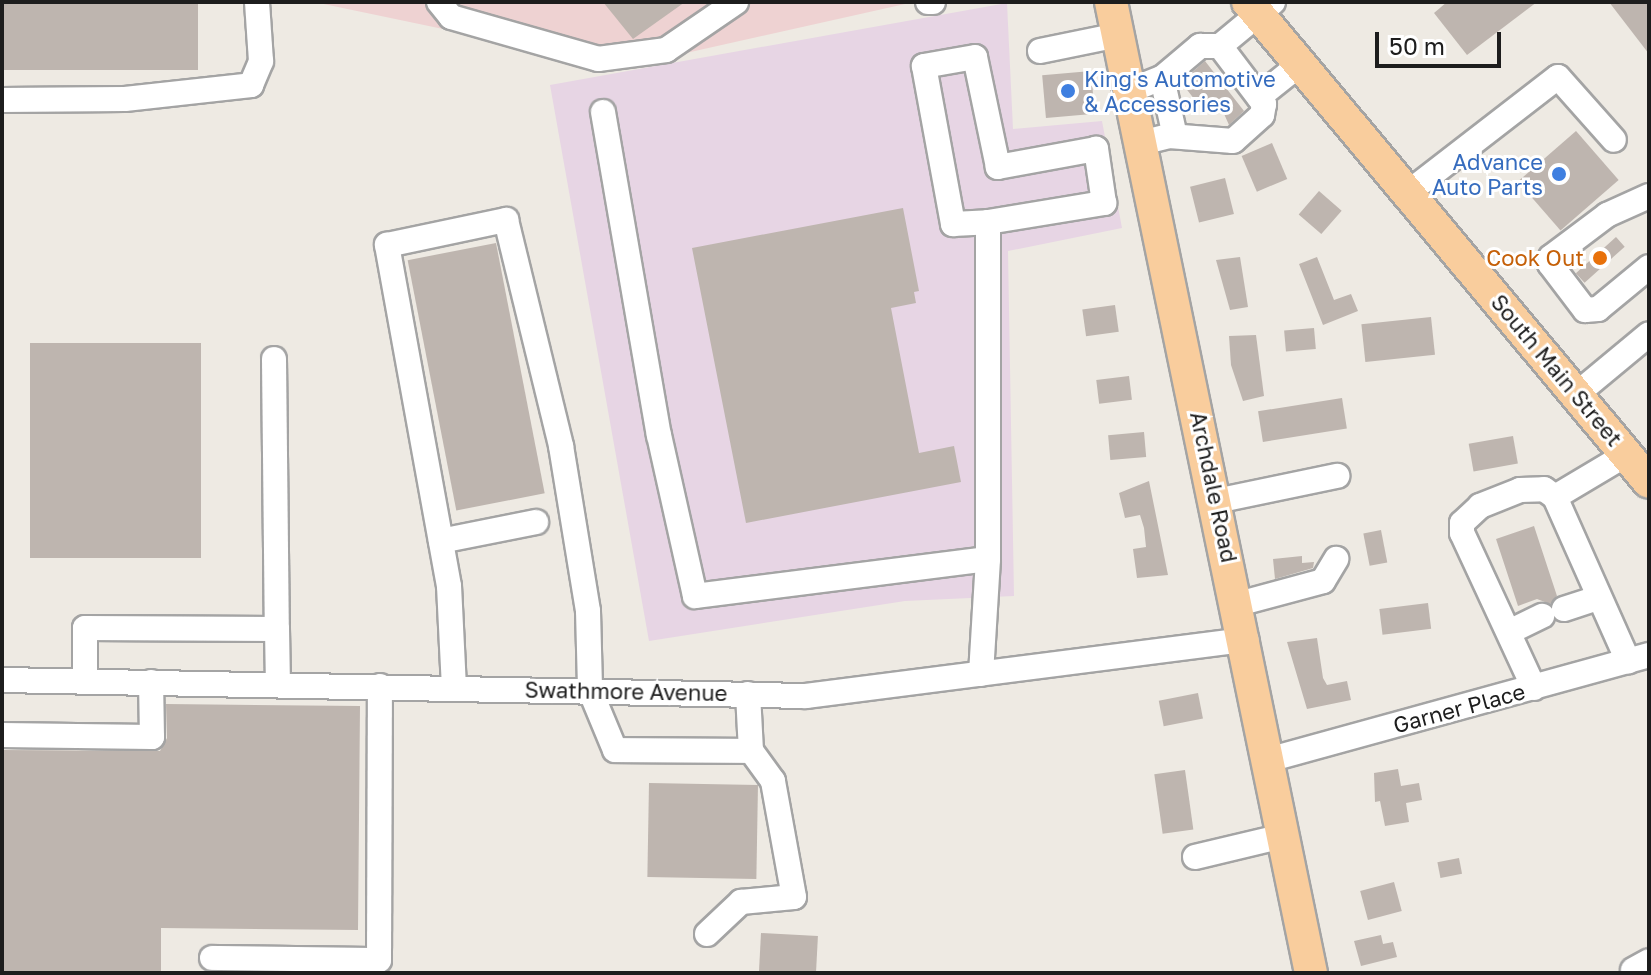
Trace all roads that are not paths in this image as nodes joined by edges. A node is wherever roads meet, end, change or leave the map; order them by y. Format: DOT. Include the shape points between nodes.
graph roads {
  1 [pos="257,2"];
  2 [pos="439,2"];
  3 [pos="736,2"];
  4 [pos="1111,2"];
  5 [pos="1260,6"];
  6 [pos="1118,35"];
  7 [pos="1220,46"];
  8 [pos="1040,51"];
  9 [pos="1300,64"];
  10 [pos="1162,78"];
  11 [pos="1129,91"];
  12 [pos="1259,97"];
  13 [pos="2,100"];
  14 [pos="603,112"];
  15 [pos="1175,136"];
  16 [pos="1614,140"];
  17 [pos="1141,143"];
  18 [pos="1409,192"];
  19 [pos="1649,196"];
  20 [pos="988,222"];
  21 [pos="1646,276"];
  22 [pos="1649,334"];
  23 [pos="274,359"];
  24 [pos="1578,393"];
  25 [pos="1627,454"];
  26 [pos="1337,476"];
  27 [pos="1649,482"];
  28 [pos="1555,497"];
  29 [pos="1216,501"];
  30 [pos="536,522"];
  31 [pos="441,541"];
  32 [pos="988,559"];
  33 [pos="1336,559"];
  34 [pos="1597,598"];
  35 [pos="1238,604"];
  36 [pos="277,629"];
  37 [pos="1509,632"];
  38 [pos="1246,640"];
  39 [pos="1638,658"];
  40 [pos="981,674"];
  41 [pos="2,680"];
  42 [pos="85,681"];
  43 [pos="151,682"];
  44 [pos="278,685"];
  45 [pos="380,686"];
  46 [pos="454,688"];
  47 [pos="1534,688"];
  48 [pos="590,690"];
  49 [pos="748,694"];
  50 [pos="2,735"];
  51 [pos="751,751"];
  52 [pos="1268,760"];
  53 [pos="1283,836"];
  54 [pos="1195,857"];
  55 [pos="707,934"];
  56 [pos="212,958"];
  57 [pos="1311,973"];
  1 -- 13 [label="street" via="261,61 251,85 125,99"];
  2 -- 3 [label="street" via="451,17 598,59 666,50"];
  4 -- 6 [label="main road, Archdale Road"];
  5 -- 7 [label="street"];
  5 -- 9 [label="main road, South Main Street"];
  6 -- 8 [label="street"];
  6 -- 11 [label="main road, Archdale Road"];
  7 -- 10 [label="street" via="1200,46"];
  7 -- 12 [label="street"];
  9 -- 12 [label="street"];
  9 -- 18 [label="main road, South Main Street"];
  10 -- 11 [label="street"];
  10 -- 15 [label="street"];
  11 -- 17 [label="main road, Archdale Road"];
  12 -- 15 [label="street" via="1262,115 1233,141"];
  14 -- 32 [label="street" via="659,435 695,596"];
  15 -- 17 [label="street"];
  16 -- 18 [label="street" via="1558,77"];
  17 -- 29 [label="main road, Archdale Road"];
  18 -- 24 [label="main road, South Main Street"];
  19 -- 21 [label="street" via="1607,215 1551,257 1550,264 1585,310 1598,309"];
  20 -- 20 [label="street" via="1104,203 1096,149 998,167 975,57 924,66 953,224"];
  20 -- 32 [label="street"];
  22 -- 24 [label="street"];
  23 -- 36 [label="street"];
  24 -- 25 [label="main road, South Main Street"];
  25 -- 27 [label="main road, South Main Street"];
  25 -- 28 [label="street"];
  26 -- 29 [label="street"];
  28 -- 34 [label="street"];
  28 -- 37 [label="street" via="1544,489 1520,490 1480,506 1462,523"];
  29 -- 35 [label="main road, Archdale Road"];
  30 -- 31 [label="street"];
  31 -- 46 [label="street"];
  31 -- 48 [label="street" via="387,245 506,220 561,446 588,611"];
  32 -- 40 [label="street"];
  33 -- 35 [label="street" via="1323,581"];
  34 -- 37 [label="street"];
  34 -- 39 [label="street"];
  35 -- 38 [label="main road, Archdale Road"];
  36 -- 42 [label="street" via="85,628"];
  36 -- 44 [label="street"];
  37 -- 47 [label="street"];
  38 -- 40 [label="street, Swathmore Avenue"];
  38 -- 52 [label="main road, Archdale Road"];
  39 -- 47 [label="street, Garner Place"];
  40 -- 49 [label="street, Swathmore Avenue" via="806,696"];
  41 -- 42 [label="street, Swathmore Avenue"];
  42 -- 43 [label="street, Swathmore Avenue"];
  43 -- 44 [label="street, Swathmore Avenue"];
  43 -- 50 [label="street" via="152,737"];
  44 -- 45 [label="street, Swathmore Avenue"];
  45 -- 46 [label="street, Swathmore Avenue"];
  45 -- 56 [label="street" via="379,960"];
  46 -- 48 [label="street, Swathmore Avenue"];
  47 -- 52 [label="street, Garner Place"];
  48 -- 49 [label="street, Swathmore Avenue"];
  48 -- 51 [label="street" via="615,750"];
  49 -- 51 [label="street"];
  51 -- 55 [label="street" via="773,781 794,897 741,902"];
  52 -- 53 [label="main road, Archdale Road"];
  53 -- 54 [label="street"];
  53 -- 57 [label="main road, Archdale Road"];
}
